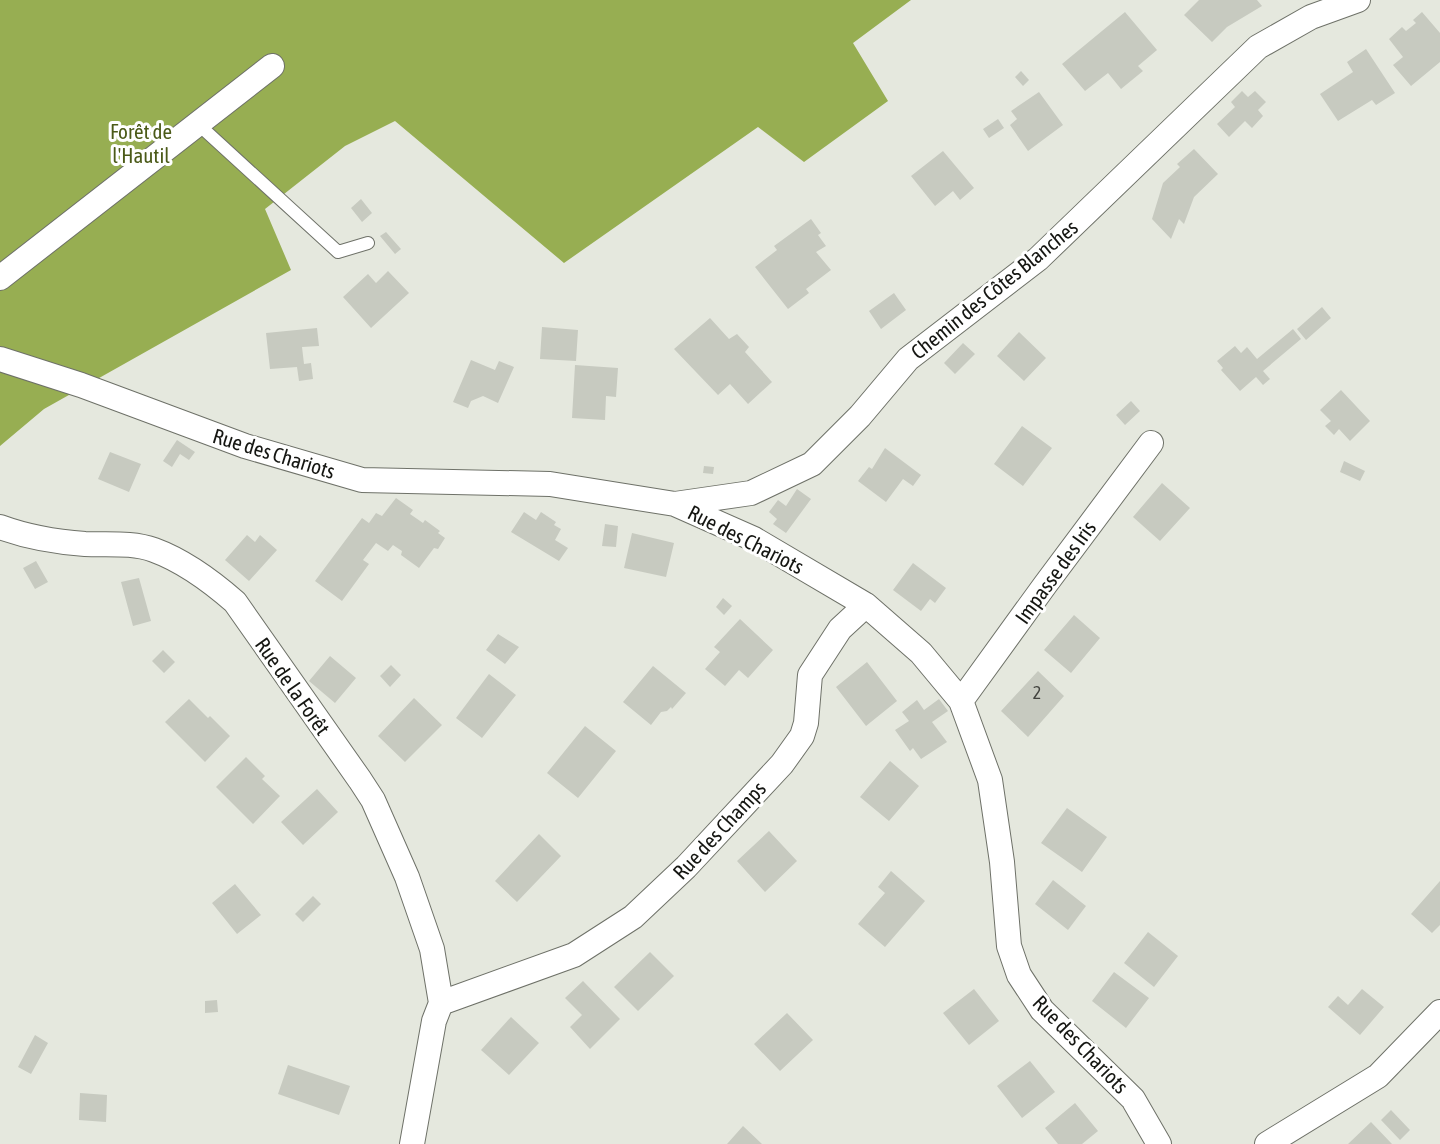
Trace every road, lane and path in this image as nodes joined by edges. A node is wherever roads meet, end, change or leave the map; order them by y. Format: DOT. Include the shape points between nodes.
graph roads {
  1 [pos="1358,0"];
  2 [pos="272,66"];
  3 [pos="198,124"];
  4 [pos="368,243"];
  5 [pos="0,278"];
  6 [pos="0,359"];
  7 [pos="1151,443"];
  8 [pos="675,504"];
  9 [pos="0,526"];
  10 [pos="866,605"];
  11 [pos="961,701"];
  12 [pos="441,1004"];
  13 [pos="1440,1012"];
  14 [pos="412,1144"];
  15 [pos="1159,1144"];
  16 [pos="1267,1144"];
  1 -- 8 [label="street, Chemin des Côtes Blanches" via="1311,17 1258,46 1038,259 908,359 860,416 812,464 751,493"];
  2 -- 3 [label="street"];
  3 -- 4 [label="lane" via="338,252"];
  3 -- 5 [label="street"];
  6 -- 8 [label="street, Rue des Chariots" via="245,446 362,480 550,484"];
  7 -- 11 [label="street, Impasse des Iris"];
  8 -- 10 [label="street, Rue des Chariots" via="754,538"];
  9 -- 12 [label="street, Rue de la Forêt" via="20,535 153,550 214,584 235,602 373,800 407,878 432,950"];
  10 -- 11 [label="street, Rue des Chariots" via="921,653"];
  10 -- 12 [label="street, Rue des Champs" via="840,629 810,675 806,723 796,746 658,894 633,917 574,955"];
  11 -- 15 [label="street, Rue des Chariots" via="990,780 1009,946 1019,975 1042,1010 1133,1099"];
  12 -- 14 [label="street, Rue de la Forêt" via="434,1021"];
  13 -- 16 [label="street" via="1378,1076"];
}
